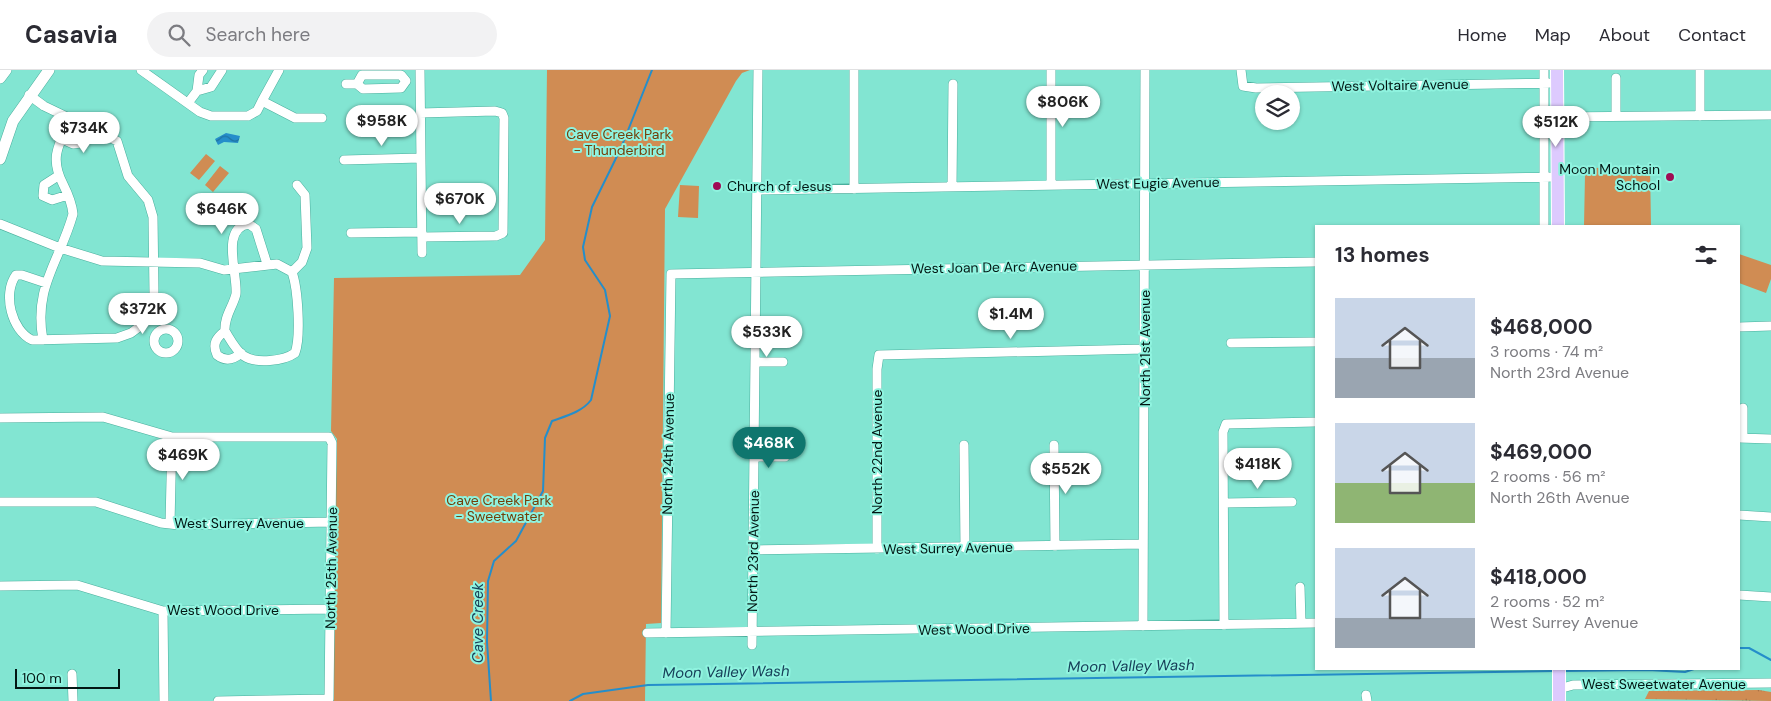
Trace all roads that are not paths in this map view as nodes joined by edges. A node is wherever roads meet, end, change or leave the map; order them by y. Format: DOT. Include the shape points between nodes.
graph roads {
  1 [pos="6,70"];
  2 [pos="49,70"];
  3 [pos="141,70"];
  4 [pos="202,70"];
  5 [pos="222,70"];
  6 [pos="279,70"];
  7 [pos="420,70"];
  8 [pos="758,70"];
  9 [pos="854,70"];
  10 [pos="1051,70"];
  11 [pos="1145,70"];
  12 [pos="1241,70"];
  13 [pos="1544,70"];
  14 [pos="1700,70"];
  15 [pos="0,78"];
  16 [pos="1553,78"];
  17 [pos="1616,78"];
  18 [pos="406,81"];
  19 [pos="420,81"];
  20 [pos="346,84"];
  21 [pos="357,84"];
  22 [pos="953,84"];
  23 [pos="197,91"];
  24 [pos="29,96"];
  25 [pos="262,101"];
  26 [pos="188,103"];
  27 [pos="420,112"];
  28 [pos="1771,115"];
  29 [pos="1616,116"];
  30 [pos="1700,116"];
  31 [pos="1557,117"];
  32 [pos="70,118"];
  33 [pos="322,118"];
  34 [pos="90,127"];
  35 [pos="62,139"];
  36 [pos="421,158"];
  37 [pos="0,159"];
  38 [pos="344,160"];
  39 [pos="58,176"];
  40 [pos="1544,177"];
  41 [pos="1558,177"];
  42 [pos="1145,184"];
  43 [pos="297,185"];
  44 [pos="1051,185"];
  45 [pos="952,187"];
  46 [pos="854,189"];
  47 [pos="758,190"];
  48 [pos="68,195"];
  49 [pos="0,224"];
  50 [pos="1544,225"];
  51 [pos="1558,225"];
  52 [pos="351,233"];
  53 [pos="422,235"];
  54 [pos="60,248"];
  55 [pos="422,253"];
  56 [pos="154,262"];
  57 [pos="1315,262"];
  58 [pos="267,264"];
  59 [pos="1144,265"];
  60 [pos="234,269"];
  61 [pos="756,271"];
  62 [pos="292,272"];
  63 [pos="671,274"];
  64 [pos="46,283"];
  65 [pos="143,324"];
  66 [pos="1740,326"];
  67 [pos="1771,326"];
  68 [pos="225,331"];
  69 [pos="157,334"];
  70 [pos="43,340"];
  71 [pos="1315,342"];
  72 [pos="1231,343"];
  73 [pos="1145,349"];
  74 [pos="241,353"];
  75 [pos="755,362"];
  76 [pos="783,362"];
  77 [pos="1743,408"];
  78 [pos="0,418"];
  79 [pos="1315,422"];
  80 [pos="172,437"];
  81 [pos="1741,438"];
  82 [pos="1771,439"];
  83 [pos="964,445"];
  84 [pos="1054,445"];
  85 [pos="754,458"];
  86 [pos="785,458"];
  87 [pos="0,502"];
  88 [pos="1292,502"];
  89 [pos="1224,503"];
  90 [pos="1740,515"];
  91 [pos="1771,517"];
  92 [pos="331,522"];
  93 [pos="170,524"];
  94 [pos="1143,544"];
  95 [pos="1055,546"];
  96 [pos="965,548"];
  97 [pos="877,549"];
  98 [pos="753,550"];
  99 [pos="0,586"];
  100 [pos="1300,586"];
  101 [pos="1740,595"];
  102 [pos="1771,597"];
  103 [pos="330,609"];
  104 [pos="163,611"];
  105 [pos="1301,623"];
  106 [pos="1315,623"];
  107 [pos="1224,625"];
  108 [pos="1143,626"];
  109 [pos="751,632"];
  110 [pos="647,633"];
  111 [pos="666,633"];
  112 [pos="752,645"];
  113 [pos="72,674"];
  114 [pos="1771,683"];
  115 [pos="1559,684"];
  116 [pos="1771,688"];
  117 [pos="73,701"];
  118 [pos="164,701"];
  119 [pos="218,701"];
  120 [pos="235,701"];
  1 -- 15 [label="street"];
  2 -- 24 [label="street"];
  3 -- 26 [label="street"];
  4 -- 23 [label="street" via="198,76"];
  5 -- 23 [label="street" via="211,86"];
  6 -- 25 [label="street"];
  7 -- 19 [label="street"];
  8 -- 47 [label="street, North 23rd Avenue"];
  9 -- 46 [label="street"];
  10 -- 44 [label="street"];
  11 -- 42 [label="street, North 21st Avenue"];
  12 -- 16 [label="street, West Voltaire Avenue" via="1243,86 1256,88"];
  13 -- 16 [label="street"];
  14 -- 30 [label="street"];
  16 -- 31 [label="main road"];
  16 -- 40 [label="street"];
  17 -- 29 [label="street"];
  18 -- 19 [label="street"];
  18 -- 21 [label="street" via="401,88 363,89"];
  18 -- 21 [label="street" via="401,75 362,75"];
  19 -- 27 [label="street"];
  20 -- 21 [label="street"];
  22 -- 45 [label="street"];
  23 -- 26 [label="street"];
  24 -- 32 [label="street"];
  24 -- 37 [label="street" via="13,121"];
  25 -- 26 [label="street" via="257,111 248,116 211,116"];
  25 -- 33 [label="street" via="295,118"];
  27 -- 36 [label="street"];
  27 -- 53 [label="street" via="496,111 502,113 504,138 503,234"];
  28 -- 30 [label="street"];
  29 -- 30 [label="street"];
  29 -- 31 [label="street"];
  31 -- 41 [label="main road"];
  32 -- 34 [label="street"];
  32 -- 35 [label="street"];
  34 -- 35 [label="street" via="81,143 73,144"];
  34 -- 56 [label="street" via="111,137 120,146 128,176 150,205 154,217"];
  35 -- 39 [label="street" via="55,161"];
  36 -- 38 [label="street"];
  36 -- 53 [label="street"];
  39 -- 48 [label="street"];
  39 -- 48 [label="street" via="44,185 44,196 52,200"];
  40 -- 41 [label="street, West Eugie Avenue"];
  40 -- 42 [label="street, West Eugie Avenue"];
  40 -- 50 [label="street"];
  41 -- 51 [label="main road"];
  42 -- 44 [label="street, West Eugie Avenue"];
  42 -- 59 [label="street, North 21st Avenue"];
  43 -- 62 [label="street" via="305,195 307,248 302,262"];
  44 -- 45 [label="street, West Eugie Avenue"];
  45 -- 46 [label="street, West Eugie Avenue"];
  46 -- 47 [label="street, West Eugie Avenue"];
  47 -- 61 [label="street, North 23rd Avenue"];
  48 -- 54 [label="street" via="73,214"];
  49 -- 54 [label="street"];
  52 -- 53 [label="street"];
  53 -- 55 [label="street"];
  54 -- 56 [label="street" via="102,261"];
  54 -- 64 [label="street"];
  56 -- 60 [label="street" via="200,263 224,270"];
  56 -- 65 [label="street" via="153,302"];
  57 -- 59 [label="street, West Joan De Arc Avenue"];
  58 -- 60 [label="street"];
  58 -- 60 [label="street" via="256,229 249,224 241,225 234,239"];
  58 -- 62 [label="street" via="282,265"];
  59 -- 61 [label="street, West Joan De Arc Avenue"];
  59 -- 73 [label="street, North 21st Avenue"];
  60 -- 68 [label="street" via="236,293 226,316"];
  61 -- 63 [label="street, West Joan De Arc Avenue"];
  61 -- 75 [label="street, North 23rd Avenue"];
  62 -- 74 [label="street" via="296,288 298,340 294,353 283,359 252,359"];
  63 -- 111 [label="street, North 24th Avenue"];
  64 -- 70 [label="street" via="39,320"];
  64 -- 70 [label="street" via="16,275 10,290 13,315 21,332 32,340"];
  65 -- 69 [label="street"];
  65 -- 70 [label="street" via="132,333 117,338"];
  66 -- 67 [label="street"];
  68 -- 74 [label="street"];
  68 -- 74 [label="street" via="214,344 217,355 234,360"];
  71 -- 72 [label="street"];
  73 -- 94 [label="street, North 21st Avenue"];
  73 -- 97 [label="street, North 22nd Avenue" via="879,355"];
  75 -- 76 [label="street"];
  75 -- 85 [label="street, North 23rd Avenue"];
  77 -- 81 [label="street"];
  78 -- 80 [label="street" via="103,417"];
  79 -- 89 [label="street" via="1226,424 1223,432"];
  80 -- 92 [label="street, North 25th Avenue" via="329,436 332,443"];
  80 -- 93 [label="street"];
  81 -- 82 [label="street"];
  83 -- 96 [label="street"];
  84 -- 95 [label="street"];
  85 -- 86 [label="street"];
  85 -- 98 [label="street, North 23rd Avenue"];
  87 -- 93 [label="street, West Surrey Avenue" via="96,502"];
  88 -- 89 [label="street"];
  89 -- 107 [label="street"];
  90 -- 91 [label="street"];
  92 -- 93 [label="street, West Surrey Avenue"];
  92 -- 103 [label="street, North 25th Avenue"];
  94 -- 95 [label="street, West Surrey Avenue"];
  94 -- 108 [label="street, North 21st Avenue"];
  95 -- 96 [label="street, West Surrey Avenue"];
  96 -- 97 [label="street, West Surrey Avenue"];
  97 -- 98 [label="street, West Surrey Avenue"];
  98 -- 109 [label="street, North 23rd Avenue"];
  99 -- 104 [label="street, West Wood Drive" via="77,585"];
  100 -- 105 [label="street"];
  101 -- 102 [label="street"];
  103 -- 104 [label="street, West Wood Drive"];
  103 -- 120 [label="street, North 25th Avenue" via="329,699"];
  104 -- 118 [label="street"];
  105 -- 106 [label="street, West Wood Drive"];
  105 -- 107 [label="street, West Wood Drive"];
  107 -- 108 [label="street, West Wood Drive"];
  108 -- 109 [label="street, West Wood Drive"];
  109 -- 111 [label="street, West Wood Drive"];
  109 -- 112 [label="street, North 23rd Avenue"];
  110 -- 111 [label="street, West Wood Drive"];
  113 -- 117 [label="street"];
  114 -- 115 [label="street, West Sweetwater Avenue"];
  115 -- 116 [label="street, West Sweetwater Avenue"];
  119 -- 120 [label="street"];
}
